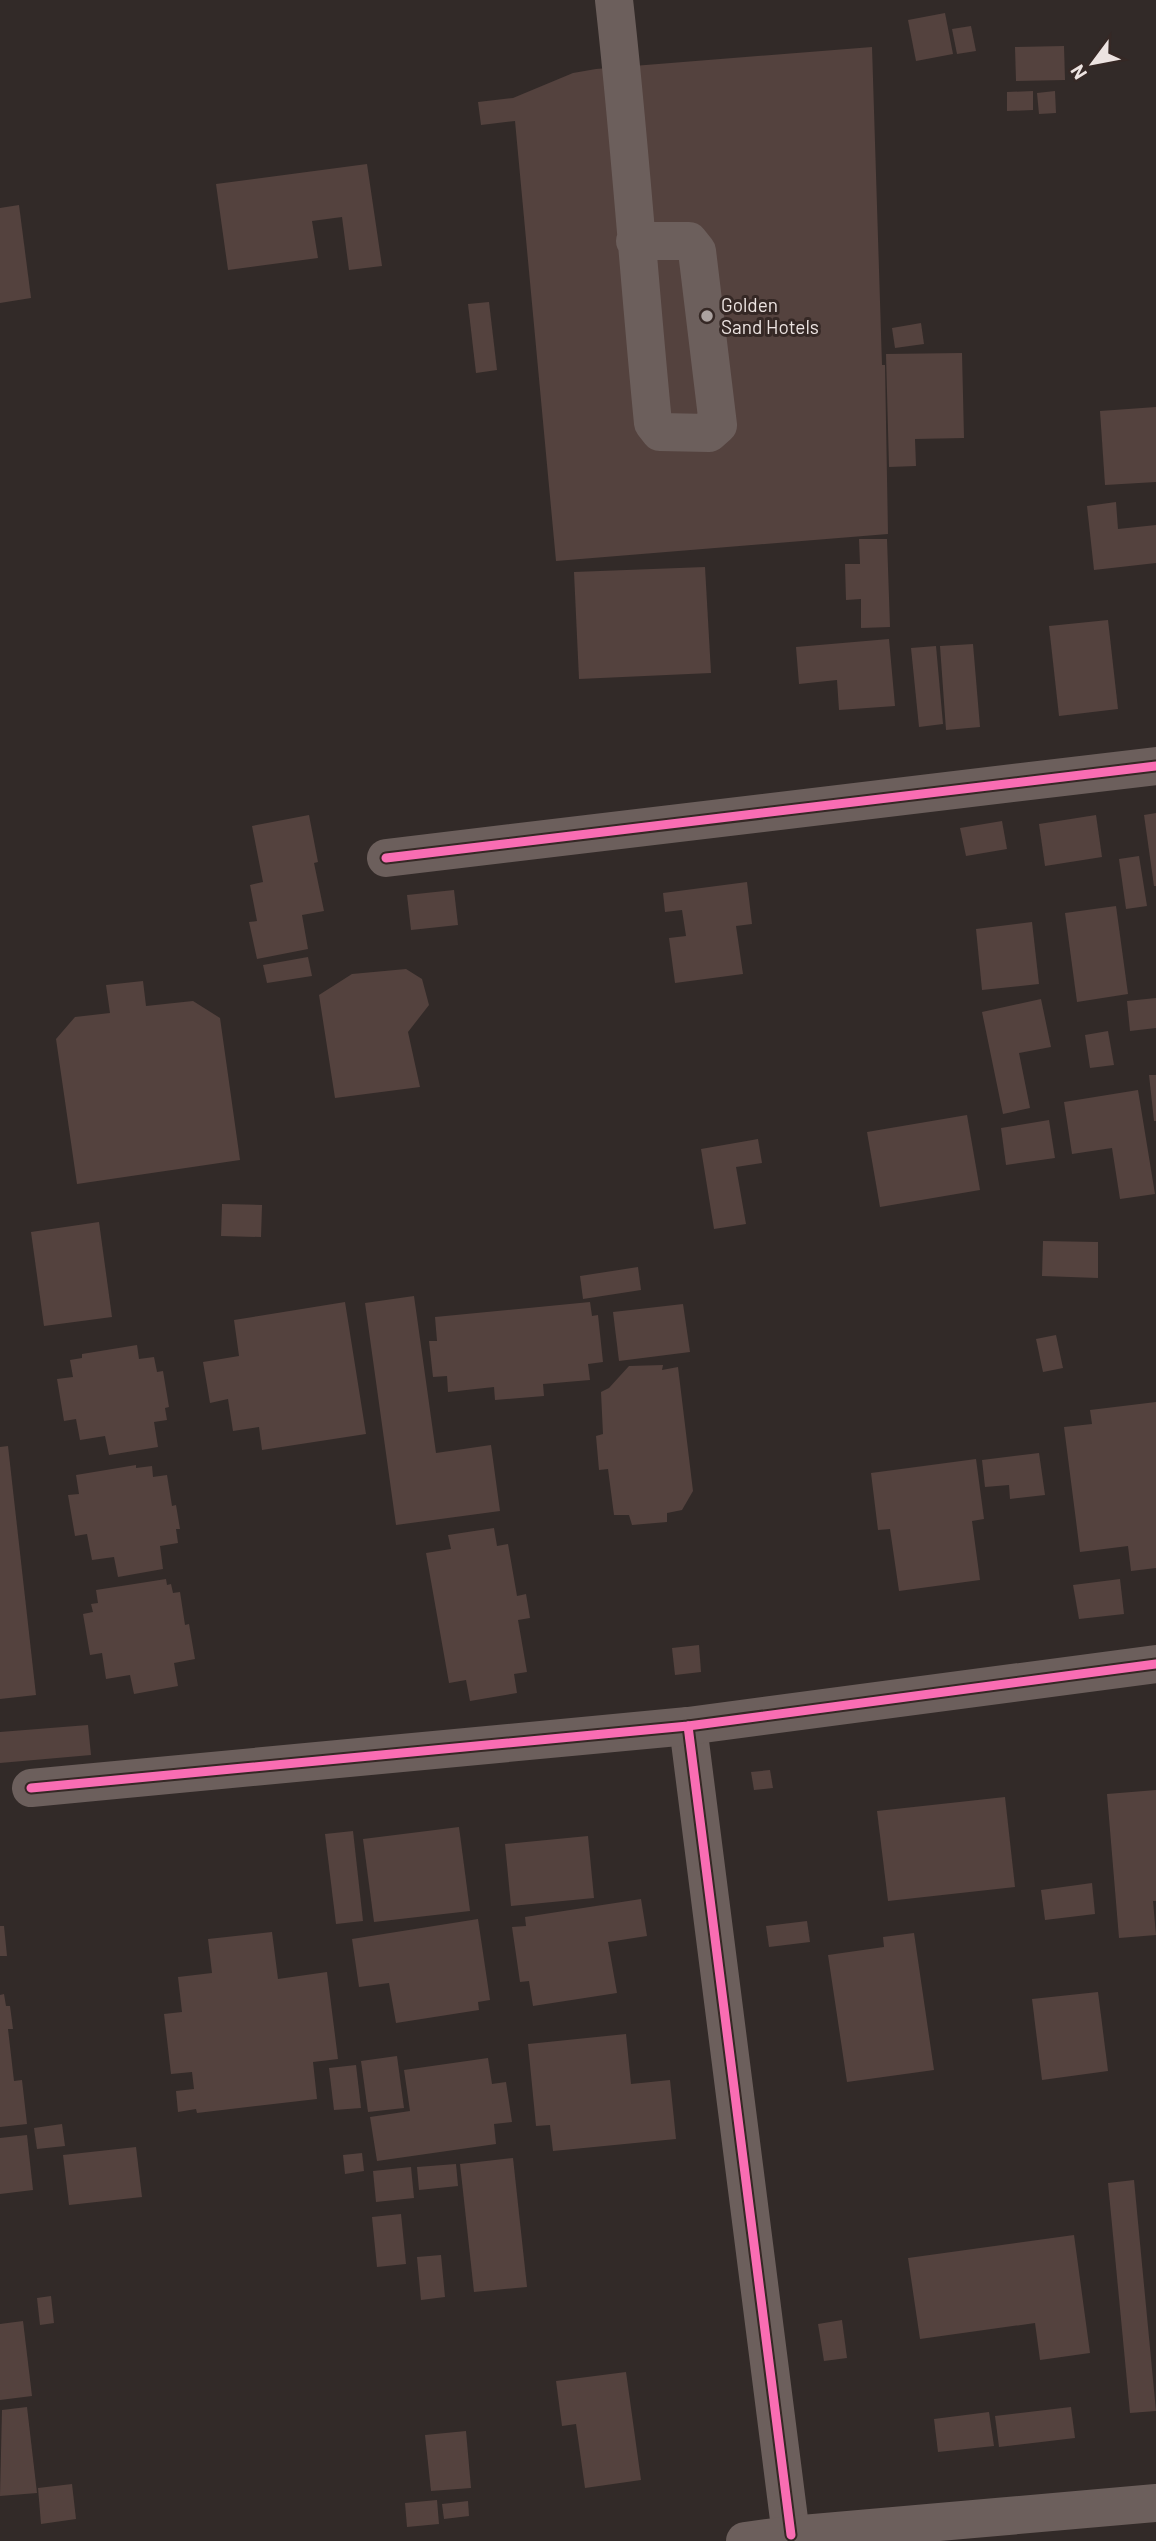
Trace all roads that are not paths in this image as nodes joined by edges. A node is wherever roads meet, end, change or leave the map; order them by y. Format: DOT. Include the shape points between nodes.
graph roads {
  1 [pos="614,0"];
  2 [pos="635,241"];
  3 [pos="1156,766"];
  4 [pos="386,858"];
  5 [pos="1156,1664"];
  6 [pos="688,1726"];
  7 [pos="31,1788"];
  8 [pos="1156,2503"];
  9 [pos="791,2535"];
  10 [pos="745,2541"];
  1 -- 2 [label="street"];
  2 -- 2 [label="street" via="653,422 660,432 709,433 718,425 697,251 689,241"];
  3 -- 4 [label="street"];
  5 -- 6 [label="street"];
  6 -- 7 [label="street"];
  6 -- 9 [label="street"];
  8 -- 9 [label="street"];
  9 -- 10 [label="street"];
}
